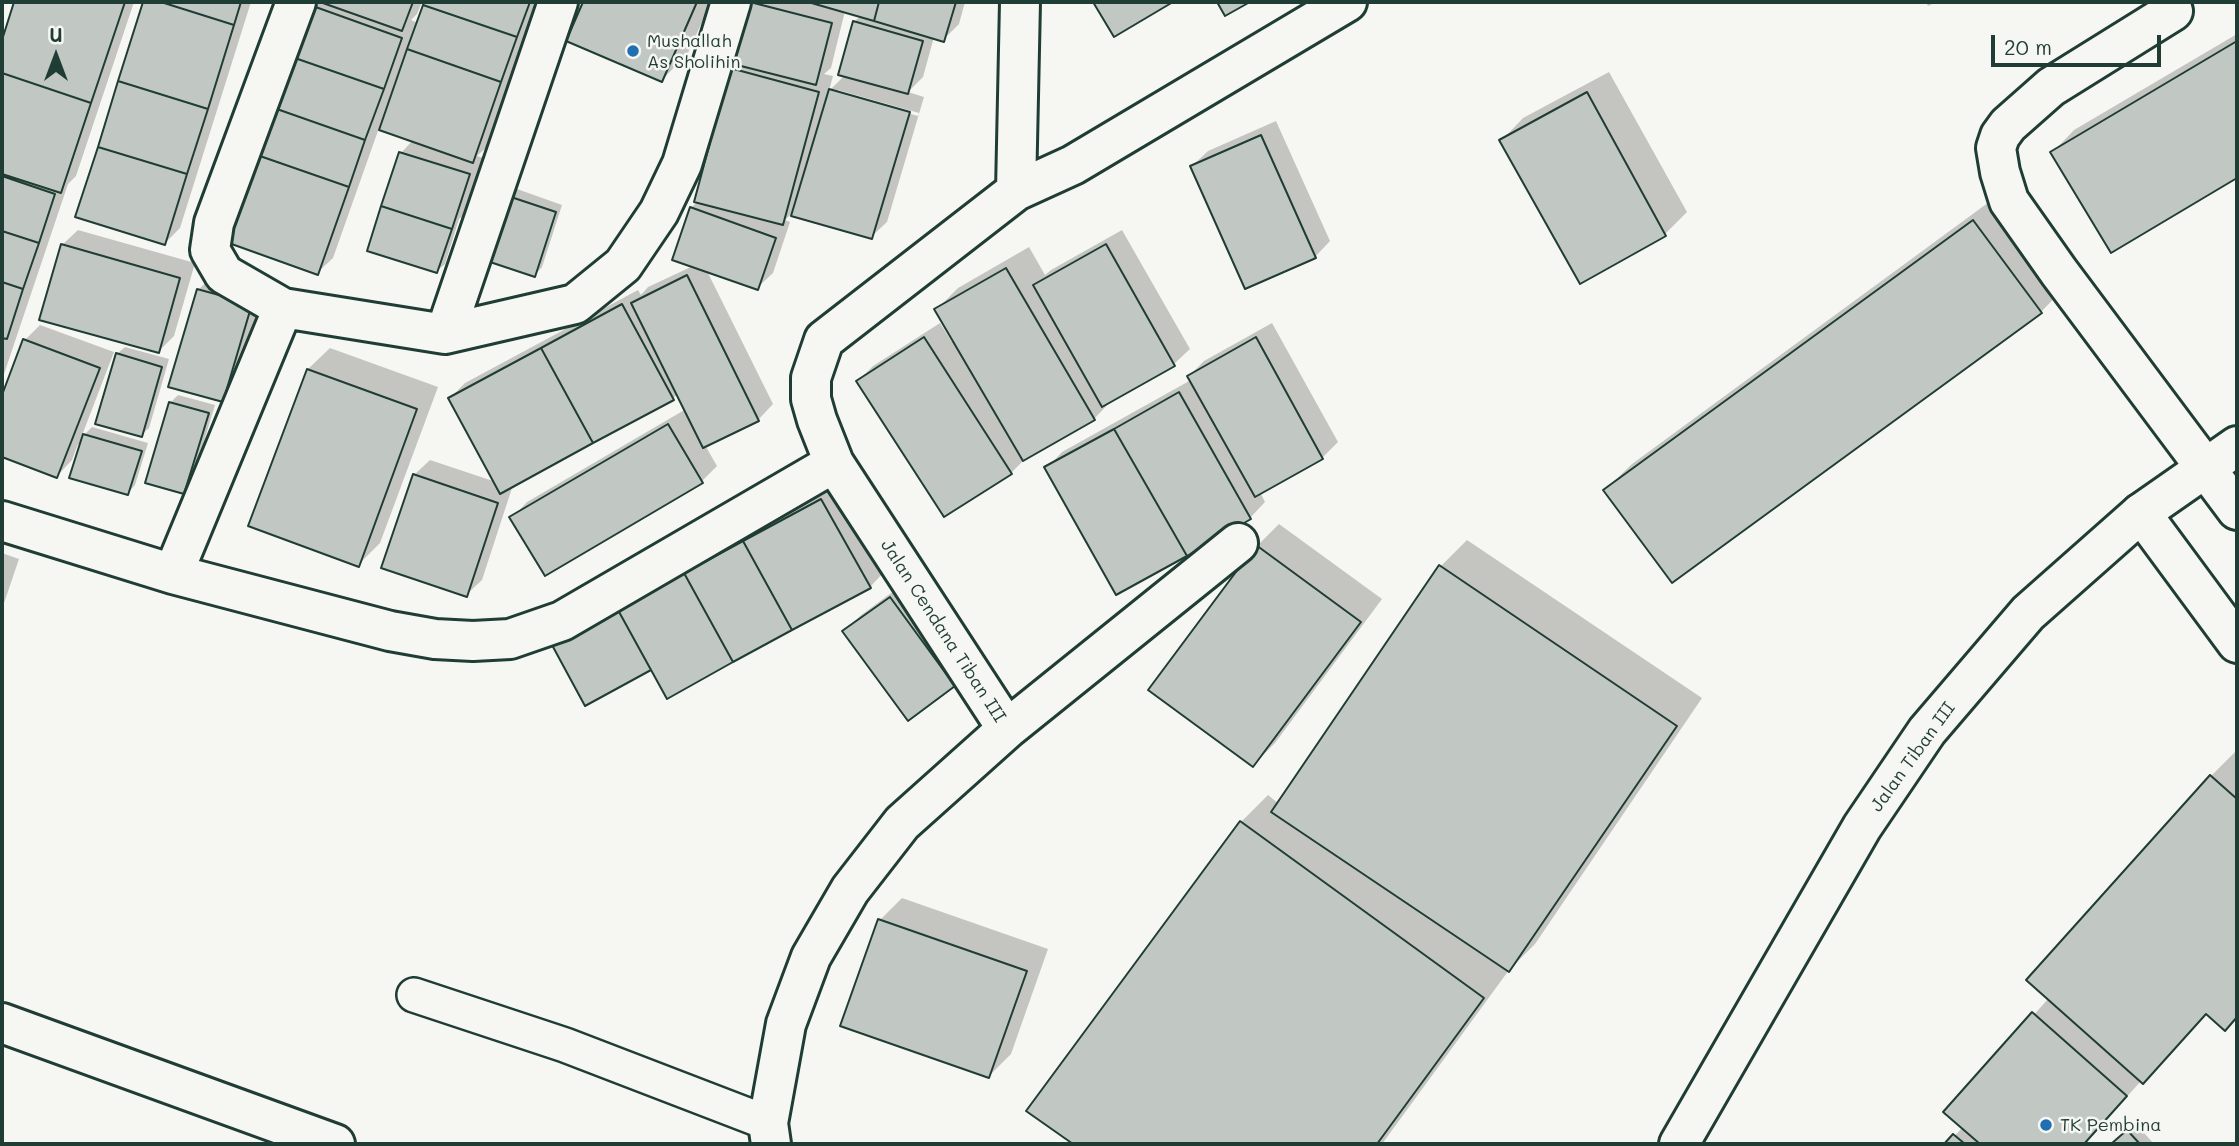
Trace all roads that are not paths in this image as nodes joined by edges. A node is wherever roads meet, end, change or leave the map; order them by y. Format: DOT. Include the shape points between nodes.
graph roads {
  1 [pos="296,2"];
  2 [pos="558,2"];
  3 [pos="732,2"];
  4 [pos="1020,2"];
  5 [pos="1347,2"];
  6 [pos="2173,12"];
  7 [pos="1016,191"];
  8 [pos="283,308"];
  9 [pos="445,334"];
  10 [pos="2237,446"];
  11 [pos="834,463"];
  12 [pos="2205,467"];
  13 [pos="2237,510"];
  14 [pos="2141,513"];
  15 [pos="2,522"];
  16 [pos="1238,543"];
  17 [pos="173,574"];
  18 [pos="2237,643"];
  19 [pos="1007,729"];
  20 [pos="414,995"];
  21 [pos="2,1023"];
  22 [pos="770,1134"];
  23 [pos="335,1144"];
  24 [pos="1679,1144"];
  1 -- 8 [label="street" via="214,223 210,250 224,274"];
  2 -- 9 [label="street"];
  3 -- 9 [label="street" via="682,164 659,212 623,265 575,304"];
  4 -- 7 [label="street"];
  5 -- 7 [label="street, Jalan Cendana Tiban III" via="1073,165"];
  6 -- 12 [label="street" via="2051,87 2008,125 1996,148 2009,201"];
  7 -- 11 [label="street, Jalan Cendana Tiban III" via="824,340 811,378 811,399"];
  8 -- 9 [label="street"];
  8 -- 17 [label="street"];
  10 -- 12 [label="street, Jalan Tiban III"];
  11 -- 17 [label="street" via="562,621 510,639 435,639 390,631"];
  11 -- 19 [label="street, Jalan Cendana Tiban III"];
  12 -- 13 [label="street"];
  12 -- 14 [label="street, Jalan Tiban III"];
  14 -- 18 [label="street"];
  14 -- 24 [label="street, Jalan Tiban III" via="2028,614 1927,731 1862,827"];
  15 -- 17 [label="street"];
  16 -- 19 [label="street"];
  19 -- 22 [label="street, Jalan Cendana Tiban III" via="902,823 850,890 811,957 786,1024"];
  20 -- 22 [label="lane" via="565,1045"];
  21 -- 23 [label="street"];
}
